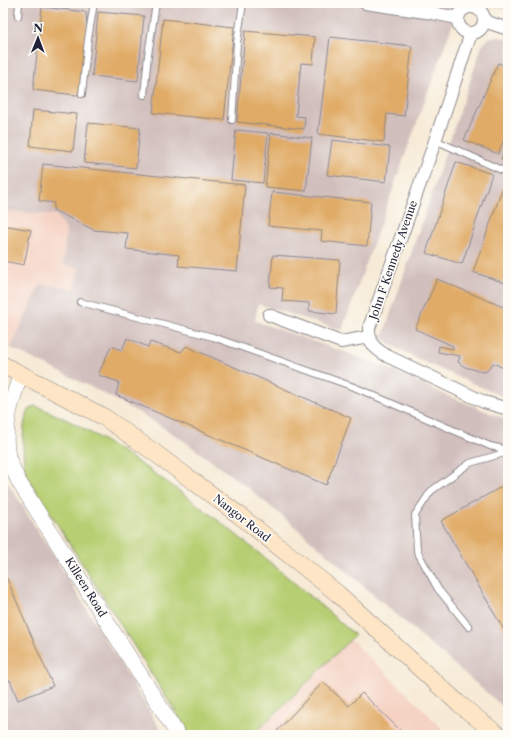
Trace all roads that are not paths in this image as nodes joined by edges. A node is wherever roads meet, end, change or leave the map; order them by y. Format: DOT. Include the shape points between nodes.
graph roads {
  1 [pos="19,3"];
  2 [pos="94,3"];
  3 [pos="156,3"];
  4 [pos="243,3"];
  5 [pos="365,3"];
  6 [pos="394,5"];
  7 [pos="475,5"];
  8 [pos="18,16"];
  9 [pos="458,18"];
  10 [pos="484,21"];
  11 [pos="508,29"];
  12 [pos="472,33"];
  13 [pos="82,94"];
  14 [pos="144,95"];
  15 [pos="232,120"];
  16 [pos="436,140"];
  17 [pos="508,173"];
  18 [pos="80,302"];
  19 [pos="269,315"];
  20 [pos="369,336"];
  21 [pos="3,365"];
  22 [pos="21,373"];
  23 [pos="508,409"];
  24 [pos="4,434"];
  25 [pos="508,451"];
  26 [pos="469,627"];
  27 [pos="458,703"];
  28 [pos="508,730"];
  29 [pos="178,735"];
  30 [pos="485,735"];
  31 [pos="498,735"];
  1 -- 8 [label="lane"];
  2 -- 13 [label="lane"];
  3 -- 14 [label="lane"];
  4 -- 15 [label="lane" via="237,43"];
  5 -- 6 [label="street"];
  6 -- 9 [label="street"];
  7 -- 9 [label="street" via="464,9"];
  7 -- 10 [label="street" via="483,14"];
  9 -- 12 [label="street" via="461,28"];
  10 -- 11 [label="street"];
  10 -- 12 [label="street" via="481,29"];
  12 -- 16 [label="street, John F Kennedy Avenue"];
  16 -- 17 [label="lane"];
  16 -- 20 [label="street, John F Kennedy Avenue" via="368,328"];
  18 -- 25 [label="lane" via="213,337 354,387 490,446"];
  19 -- 20 [label="street" via="341,342"];
  20 -- 23 [label="street" via="374,348 387,356 484,402"];
  21 -- 22 [label="main road, Nangor Road"];
  22 -- 24 [label="street, Killeen Road"];
  22 -- 27 [label="main road, Nangor Road" via="104,417 239,515 337,593"];
  24 -- 29 [label="street, Killeen Road" via="8,457 19,482"];
  25 -- 26 [label="lane" via="470,463 431,491 415,515 417,551 438,589"];
  27 -- 28 [label="main road"];
  27 -- 30 [label="main road, Nangor Road"];
  27 -- 31 [label="main road, Nangor Road"];
}
